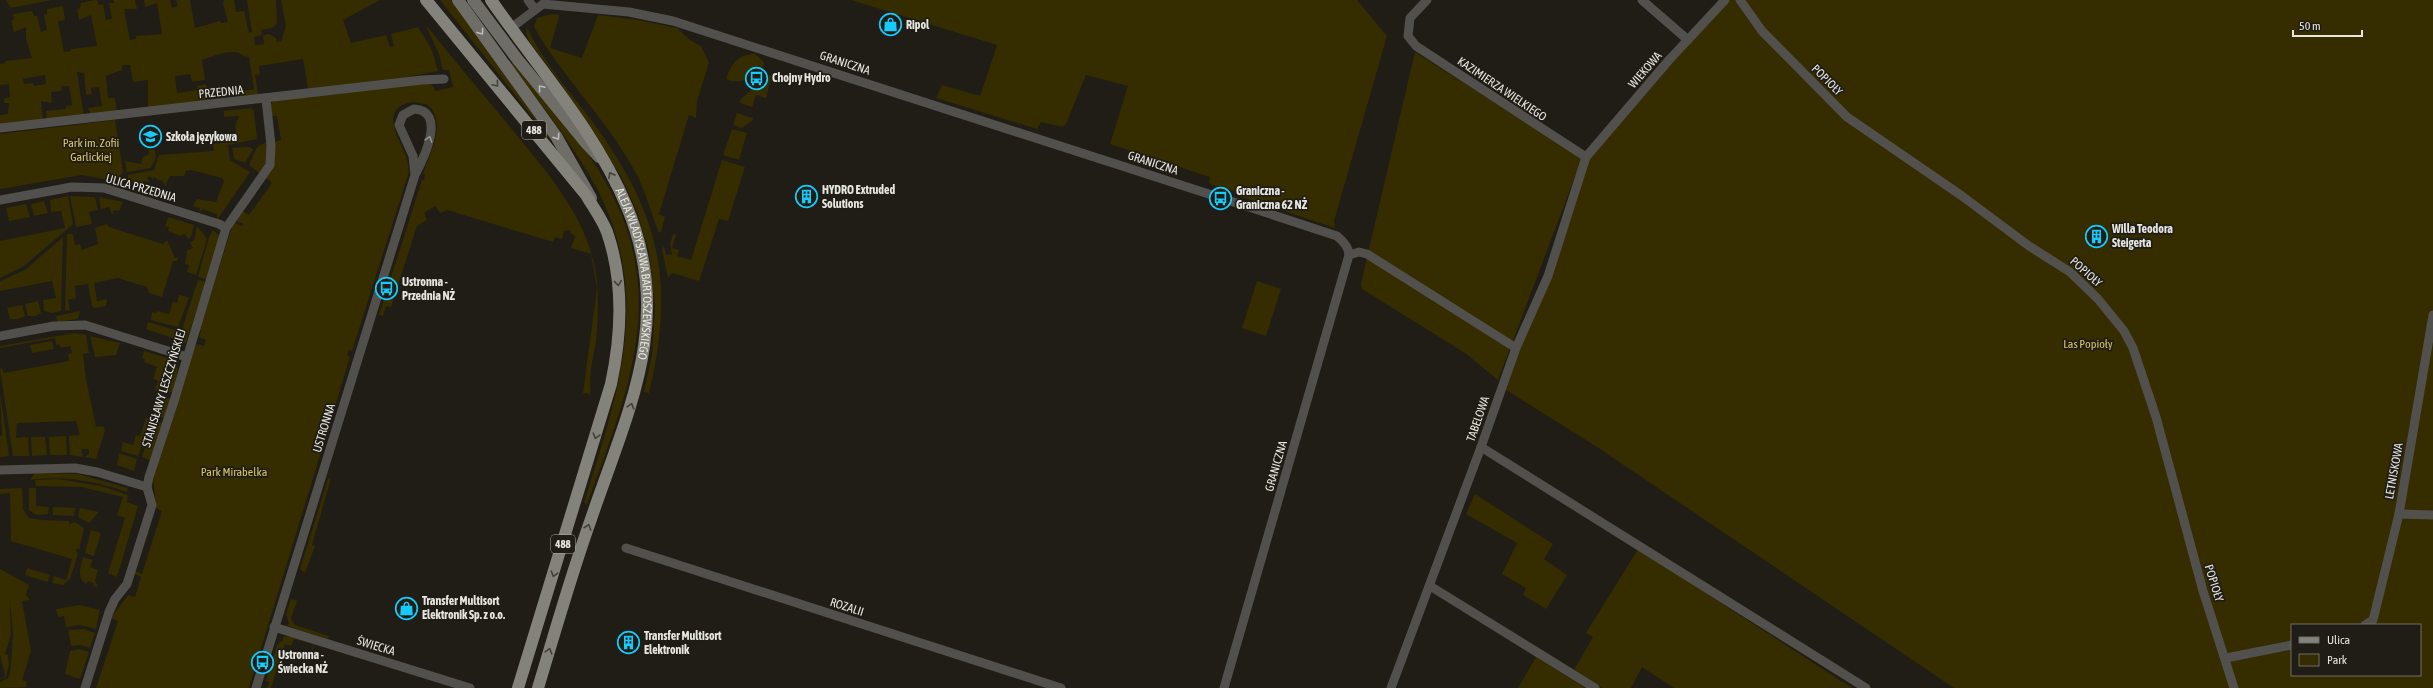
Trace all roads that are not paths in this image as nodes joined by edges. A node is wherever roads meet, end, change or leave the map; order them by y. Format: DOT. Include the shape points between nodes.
graph roads {
  1 [pos="426,0"];
  2 [pos="458,0"];
  3 [pos="473,0"];
  4 [pos="491,0"];
  5 [pos="528,0"];
  6 [pos="1427,0"];
  7 [pos="1642,0"];
  8 [pos="1724,0"];
  9 [pos="1740,0"];
  10 [pos="545,2"];
  11 [pos="534,8"];
  12 [pos="511,28"];
  13 [pos="1688,40"];
  14 [pos="444,79"];
  15 [pos="266,99"];
  16 [pos="0,128"];
  17 [pos="1586,157"];
  18 [pos="603,160"];
  19 [pos="415,175"];
  20 [pos="0,200"];
  21 [pos="601,219"];
  22 [pos="226,228"];
  23 [pos="1349,255"];
  24 [pos="2433,315"];
  25 [pos="0,336"];
  26 [pos="1516,348"];
  27 [pos="187,357"];
  28 [pos="1481,447"];
  29 [pos="0,470"];
  30 [pos="148,487"];
  31 [pos="2399,514"];
  32 [pos="2433,515"];
  33 [pos="626,548"];
  34 [pos="1430,586"];
  35 [pos="2366,624"];
  36 [pos="274,627"];
  37 [pos="2291,645"];
  38 [pos="2226,658"];
  39 [pos="85,688"];
  40 [pos="256,688"];
  41 [pos="470,688"];
  42 [pos="518,688"];
  43 [pos="538,688"];
  44 [pos="1061,688"];
  45 [pos="1224,688"];
  46 [pos="1391,688"];
  47 [pos="1595,688"];
  48 [pos="1866,688"];
  49 [pos="2234,688"];
  1 -- 21 [label="main road, ALEJA WŁADYSŁAWA BARTOSZEWSKIEGO / 488, one-way" via="577,182"];
  2 -- 21 [label="main road, ALEJA WŁADYSŁAWA BARTOSZEWSKIEGO, one-way" via="556,136 580,174"];
  18 -- 3 [label="main road, ALEJA WŁADYSŁAWA BARTOSZEWSKIEGO, one-way" via="586,144"];
  4 -- 12 [label="main road, ALEJA WŁADYSŁAWA BARTOSZEWSKIEGO / 488"];
  5 -- 11 [label="street"];
  6 -- 17 [label="street, KAZIMIERZA WIELKIEGO" via="1410,18 1408,36 1416,46"];
  7 -- 13 [label="street"];
  8 -- 13 [label="street, WIEKOWA"];
  9 -- 38 [label="street, POPIOŁY" via="1762,31 1847,117 1962,196 2029,246 2070,272 2098,299 2124,331 2133,348 2156,417 2203,591"];
  10 -- 11 [label="street, GRANICZNA"];
  10 -- 23 [label="street, GRANICZNA" via="673,21 1337,236 1347,247"];
  11 -- 12 [label="street, GRANICZNA"];
  12 -- 18 [label="main road, ALEJA WŁADYSŁAWA BARTOSZEWSKIEGO / 488" via="552,82"];
  13 -- 17 [label="street, WIEKOWA"];
  14 -- 15 [label="street, PRZEDNIA"];
  15 -- 16 [label="street, PRZEDNIA"];
  15 -- 22 [label="street, STANISŁAWY LESZCZYŃSKIEJ" via="271,144 270,165"];
  17 -- 26 [label="street, TABELOWA" via="1548,276"];
  43 -- 18 [label="main road, ALEJA WŁADYSŁAWA BARTOSZEWSKIEGO / 488, one-way" via="583,543 634,397 644,354 647,303 639,245 628,209"];
  19 -- 19 [label="street, USTRONNA, one-way" via="421,165 433,125 426,113 414,110 403,115 399,125 413,156"];
  19 -- 36 [label="street, USTRONNA"];
  20 -- 22 [label="street, ULICA PRZEDNIA" via="72,187 104,188"];
  21 -- 42 [label="main road, ALEJA WŁADYSŁAWA BARTOSZEWSKIEGO / 488, one-way" via="614,256 618,289 619,331 615,367 597,435"];
  22 -- 27 [label="street, STANISŁAWY LESZCZYŃSKIEJ"];
  23 -- 26 [label="street" via="1358,252 1367,254 1430,291"];
  23 -- 45 [label="street, GRANICZNA"];
  24 -- 31 [label="street, LETNISKOWA"];
  25 -- 27 [label="street" via="54,326 85,325"];
  26 -- 28 [label="street, TABELOWA"];
  27 -- 30 [label="street, STANISŁAWY LESZCZYŃSKIEJ"];
  28 -- 34 [label="street, TABELOWA"];
  28 -- 48 [label="street"];
  29 -- 30 [label="street" via="75,468"];
  30 -- 39 [label="street, STANISŁAWY LESZCZYŃSKIEJ" via="152,505 127,584 109,612"];
  31 -- 32 [label="street"];
  31 -- 35 [label="street, LETNISKOWA" via="2372,620"];
  33 -- 44 [label="street, ROZALII"];
  34 -- 46 [label="street, TABELOWA"];
  34 -- 47 [label="street"];
  36 -- 40 [label="street, USTRONNA"];
  36 -- 41 [label="street, ŚWIECKA"];
  37 -- 38 [label="street"];
  38 -- 49 [label="street, POPIOŁY"];
}
